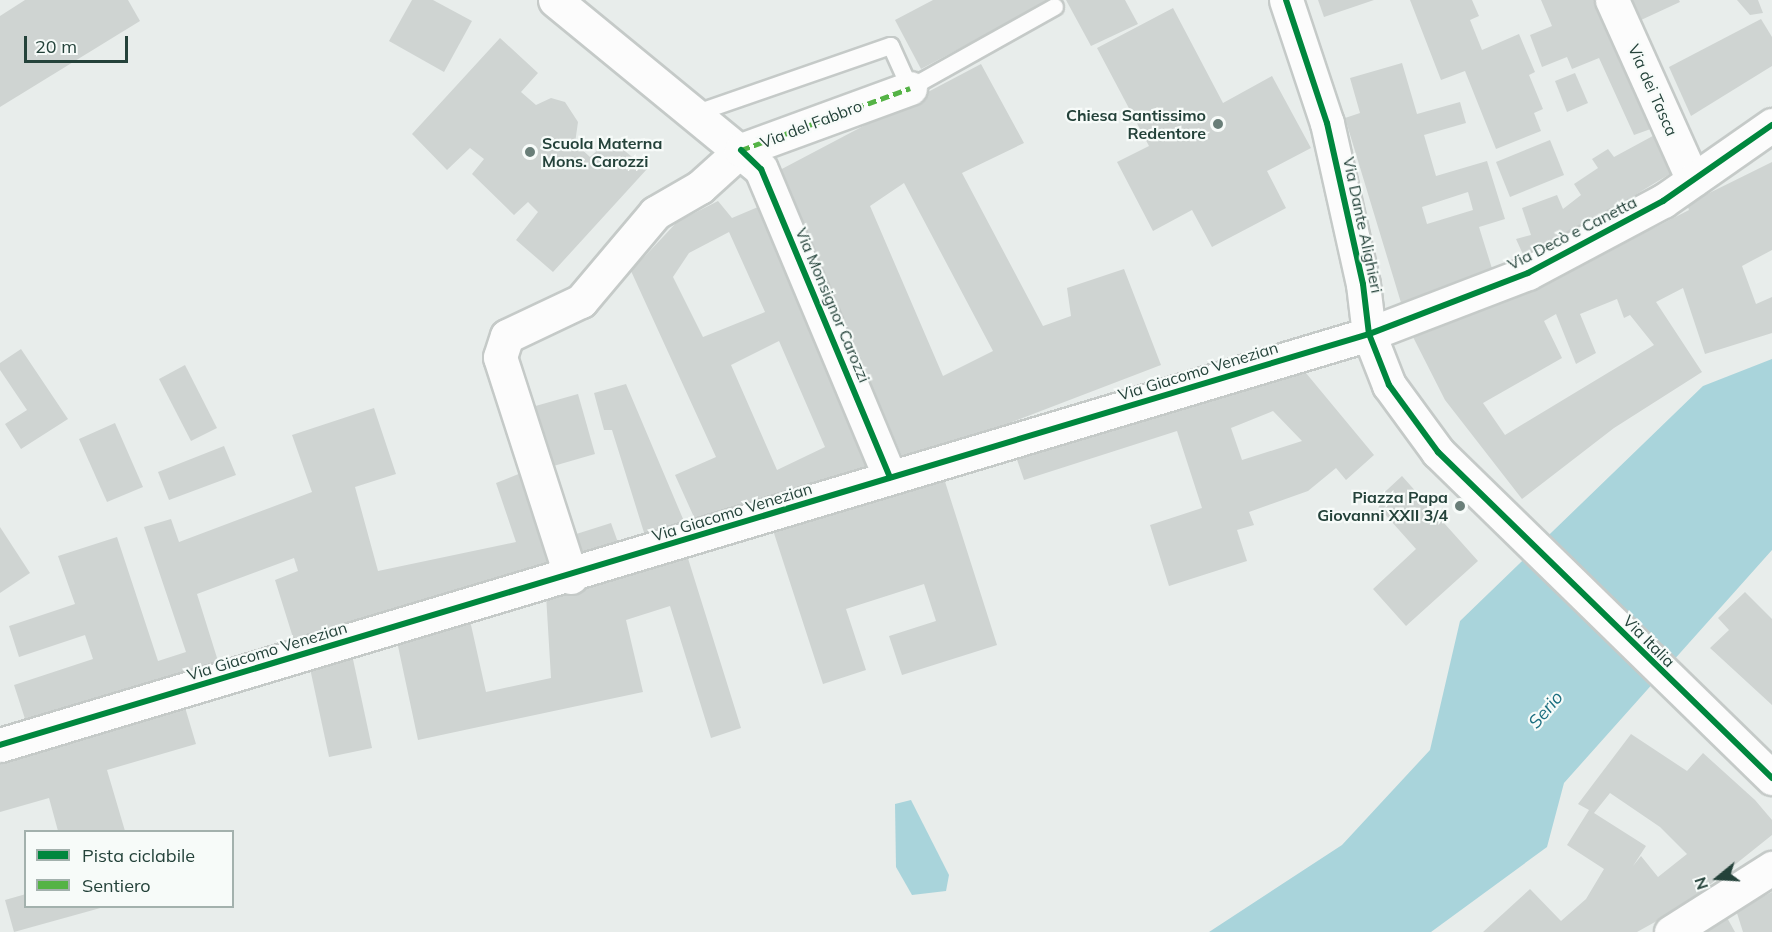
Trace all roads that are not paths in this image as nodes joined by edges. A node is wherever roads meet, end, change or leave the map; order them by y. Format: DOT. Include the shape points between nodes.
graph roads {
  1 [pos="555,0"];
  2 [pos="1286,0"];
  3 [pos="1612,0"];
  4 [pos="1055,7"];
  5 [pos="910,88"];
  6 [pos="697,113"];
  7 [pos="1772,125"];
  8 [pos="741,150"];
  9 [pos="1693,180"];
  10 [pos="1369,334"];
  11 [pos="890,477"];
  12 [pos="1509,522"];
  13 [pos="571,577"];
  14 [pos="0,745"];
  15 [pos="1772,778"];
  16 [pos="1772,868"];
  17 [pos="1671,932"];
  1 -- 6 [label="street, Via Monsignor Carozzi"];
  2 -- 10 [label="street, Via Dante Alighieri" via="1327,123 1363,284"];
  3 -- 9 [label="street, Via dei Tasca"];
  4 -- 5 [label="lane, Via del Fabbro"];
  5 -- 6 [label="lane" via="891,46"];
  5 -- 8 [label="street, Via del Fabbro"];
  6 -- 8 [label="street, Via Monsignor Carozzi"];
  7 -- 9 [label="street, Via Decò e Canetta"];
  8 -- 11 [label="street, Via Monsignor Carozzi" via="761,169"];
  8 -- 13 [label="street, Via del Fabbro" via="700,187 655,213 581,301 507,336 500,357"];
  9 -- 10 [label="street, Via Decò e Canetta" via="1528,273"];
  10 -- 11 [label="street, Via Giacomo Venezian"];
  10 -- 12 [label="street, Via Dante Alighieri" via="1389,385 1431,442"];
  11 -- 13 [label="street, Via Giacomo Venezian"];
  12 -- 15 [label="street, Via Italia"];
  13 -- 14 [label="street, Via Giacomo Venezian"];
  16 -- 17 [label="street"];
}
